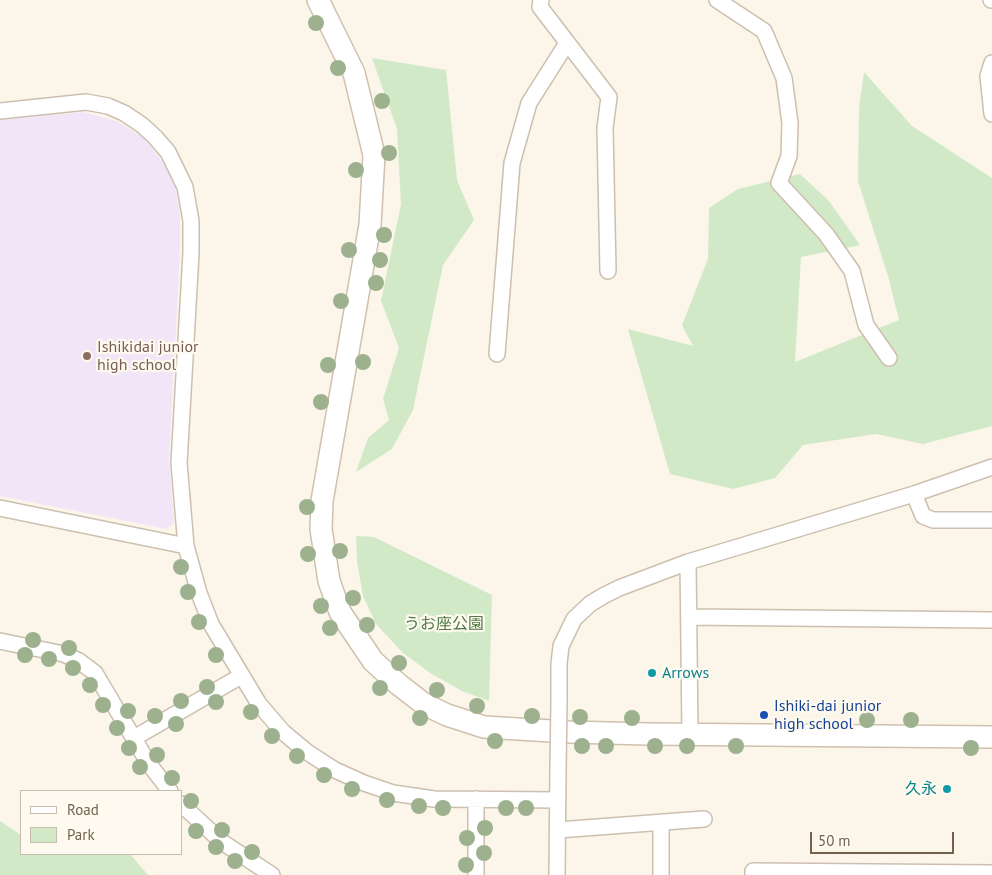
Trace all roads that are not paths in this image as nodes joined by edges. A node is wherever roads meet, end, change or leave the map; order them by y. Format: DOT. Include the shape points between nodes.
graph roads {
  1 [pos="318,0"];
  2 [pos="541,0"];
  3 [pos="717,0"];
  4 [pos="567,43"];
  5 [pos="992,63"];
  6 [pos="0,110"];
  7 [pos="992,114"];
  8 [pos="608,271"];
  9 [pos="497,354"];
  10 [pos="889,358"];
  11 [pos="992,467"];
  12 [pos="914,494"];
  13 [pos="0,508"];
  14 [pos="992,520"];
  15 [pos="186,546"];
  16 [pos="688,562"];
  17 [pos="689,616"];
  18 [pos="992,620"];
  19 [pos="0,641"];
  20 [pos="241,676"];
  21 [pos="690,734"];
  22 [pos="992,737"];
  23 [pos="134,738"];
  24 [pos="169,790"];
  25 [pos="476,799"];
  26 [pos="558,800"];
  27 [pos="182,805"];
  28 [pos="704,819"];
  29 [pos="661,822"];
  30 [pos="558,830"];
  31 [pos="265,873"];
  32 [pos="992,873"];
  33 [pos="476,875"];
  34 [pos="557,875"];
  35 [pos="661,875"];
  36 [pos="753,875"];
  1 -- 21 [label="street" via="354,73 374,155 370,225 322,501 321,529 327,572 340,612 373,661 424,704 447,715 484,727"];
  2 -- 4 [label="street" via="540,7"];
  3 -- 10 [label="street" via="764,31 784,78 790,123 789,156 780,183 826,234 852,271 866,325"];
  4 -- 8 [label="street" via="609,97 605,128"];
  4 -- 9 [label="street" via="529,104 512,164"];
  5 -- 7 [label="street" via="988,76"];
  6 -- 15 [label="street" via="86,102 108,106 124,113 155,136 168,152 182,179 191,221 179,464"];
  11 -- 12 [label="street"];
  12 -- 14 [label="street" via="923,516 934,520"];
  12 -- 16 [label="street"];
  13 -- 15 [label="street"];
  15 -- 20 [label="street" via="211,624"];
  16 -- 17 [label="street"];
  16 -- 26 [label="street, bridge" via="619,588 590,604 574,619 561,646 559,664"];
  17 -- 18 [label="street"];
  17 -- 21 [label="street"];
  19 -- 23 [label="street" via="79,660 95,673"];
  20 -- 23 [label="street"];
  20 -- 25 [label="street" via="283,732 306,752 335,770 393,793"];
  21 -- 22 [label="street"];
  23 -- 24 [label="street"];
  25 -- 26 [label="street"];
  25 -- 33 [label="street"];
  26 -- 30 [label="street"];
  27 -- 31 [label="street" via="222,842"];
  28 -- 29 [label="street"];
  29 -- 30 [label="street"];
  29 -- 35 [label="street"];
  30 -- 34 [label="street"];
  32 -- 36 [label="street" via="753,871"];
}
